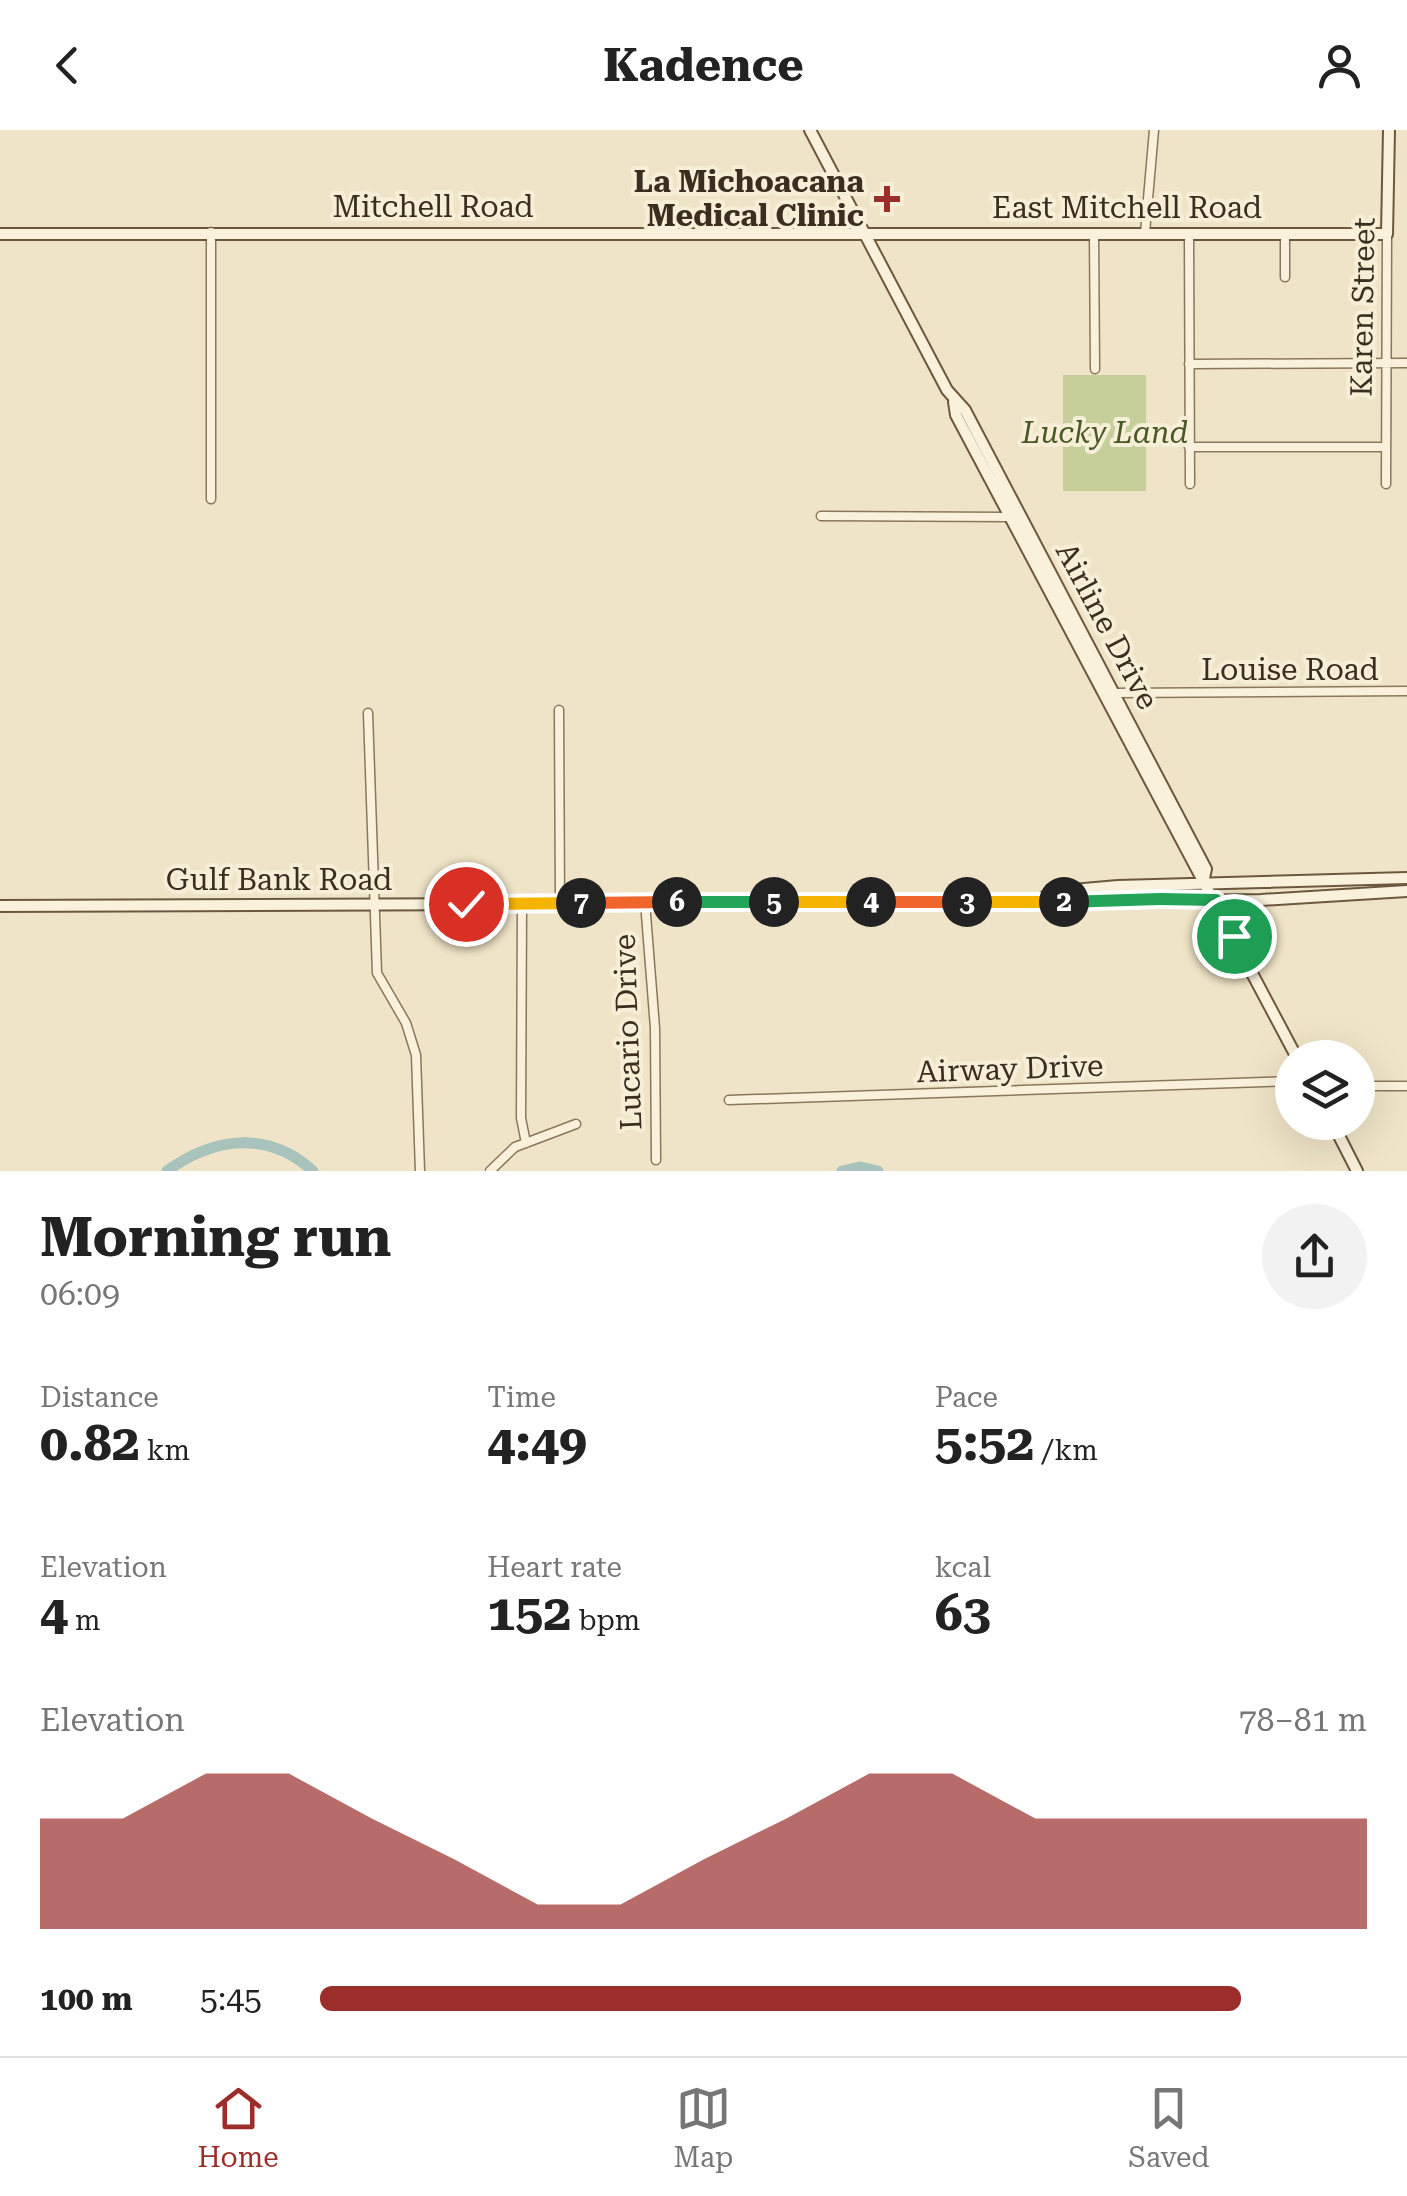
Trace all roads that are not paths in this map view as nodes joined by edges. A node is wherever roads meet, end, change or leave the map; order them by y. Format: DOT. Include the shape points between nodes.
graph roads {
  1 [pos="810,130"];
  2 [pos="1154,130"];
  3 [pos="1389,130"];
  4 [pos="212,232"];
  5 [pos="866,232"];
  6 [pos="1189,232"];
  7 [pos="1094,233"];
  8 [pos="1145,233"];
  9 [pos="1284,233"];
  10 [pos="0,234"];
  11 [pos="1387,234"];
  12 [pos="1284,276"];
  13 [pos="1407,363"];
  14 [pos="1188,364"];
  15 [pos="1386,364"];
  16 [pos="1094,369"];
  17 [pos="954,402"];
  18 [pos="1189,447"];
  19 [pos="1386,447"];
  20 [pos="1190,484"];
  21 [pos="1386,484"];
  22 [pos="211,499"];
  23 [pos="1014,503"];
  24 [pos="821,516"];
  25 [pos="1008,517"];
  26 [pos="1407,692"];
  27 [pos="1114,693"];
  28 [pos="559,710"];
  29 [pos="368,713"];
  30 [pos="1407,878"];
  31 [pos="1207,882"];
  32 [pos="1407,892"];
  33 [pos="1038,899"];
  34 [pos="1216,900"];
  35 [pos="645,902"];
  36 [pos="560,903"];
  37 [pos="522,904"];
  38 [pos="374,905"];
  39 [pos="0,906"];
  40 [pos="1288,1040"];
  41 [pos="1275,1082"];
  42 [pos="1375,1086"];
  43 [pos="1407,1086"];
  44 [pos="729,1100"];
  45 [pos="576,1124"];
  46 [pos="1341,1140"];
  47 [pos="526,1143"];
  48 [pos="656,1160"];
  49 [pos="420,1171"];
  50 [pos="490,1171"];
  51 [pos="1357,1171"];
  1 -- 5 [label="main road, Airline Drive"];
  2 -- 8 [label="street"];
  3 -- 11 [label="main road, Karen Street"];
  4 -- 5 [label="main road, Mitchell Road"];
  4 -- 10 [label="main road, Mitchell Road"];
  4 -- 22 [label="street"];
  5 -- 7 [label="main road, East Mitchell Road"];
  5 -- 17 [label="main road, Airline Drive"];
  6 -- 8 [label="main road, East Mitchell Road"];
  6 -- 9 [label="main road, East Mitchell Road"];
  6 -- 14 [label="street"];
  7 -- 8 [label="main road, East Mitchell Road"];
  7 -- 16 [label="street"];
  9 -- 11 [label="main road, East Mitchell Road"];
  9 -- 12 [label="street"];
  11 -- 15 [label="street, Karen Street"];
  13 -- 15 [label="street"];
  14 -- 15 [label="street"];
  14 -- 18 [label="street"];
  15 -- 19 [label="street, Karen Street"];
  17 -- 23 [label="main road, Airline Drive"];
  17 -- 25 [label="main road, Airline Drive"];
  18 -- 19 [label="street"];
  18 -- 20 [label="street"];
  19 -- 21 [label="street, Karen Street"];
  23 -- 25 [label="main road"];
  23 -- 27 [label="main road, Airline Drive"];
  24 -- 25 [label="street"];
  25 -- 31 [label="main road, Airline Drive" via="1196,873"];
  26 -- 27 [label="street, Louise Road"];
  27 -- 31 [label="main road, Airline Drive"];
  28 -- 36 [label="street"];
  29 -- 38 [label="street"];
  30 -- 31 [label="main road, Gulf Bank Road"];
  31 -- 33 [label="main road, Gulf Bank Road" via="1061,890"];
  31 -- 34 [label="main road, Airline Drive"];
  32 -- 34 [label="main road, Gulf Bank Road"];
  33 -- 34 [label="main road, Gulf Bank Road"];
  33 -- 35 [label="main road, Gulf Bank Road"];
  34 -- 40 [label="main road, Airline Drive"];
  35 -- 36 [label="main road, Gulf Bank Road"];
  35 -- 48 [label="street, Lucario Drive"];
  36 -- 37 [label="main road, Gulf Bank Road"];
  37 -- 38 [label="main road, Gulf Bank Road"];
  37 -- 47 [label="street"];
  38 -- 39 [label="main road, Gulf Bank Road"];
  38 -- 49 [label="street" via="377,974 416,1055"];
  41 -- 44 [label="street, Airway Drive"];
  42 -- 43 [label="street"];
  45 -- 47 [label="street"];
  46 -- 51 [label="main road"];
  47 -- 50 [label="street"];
}
